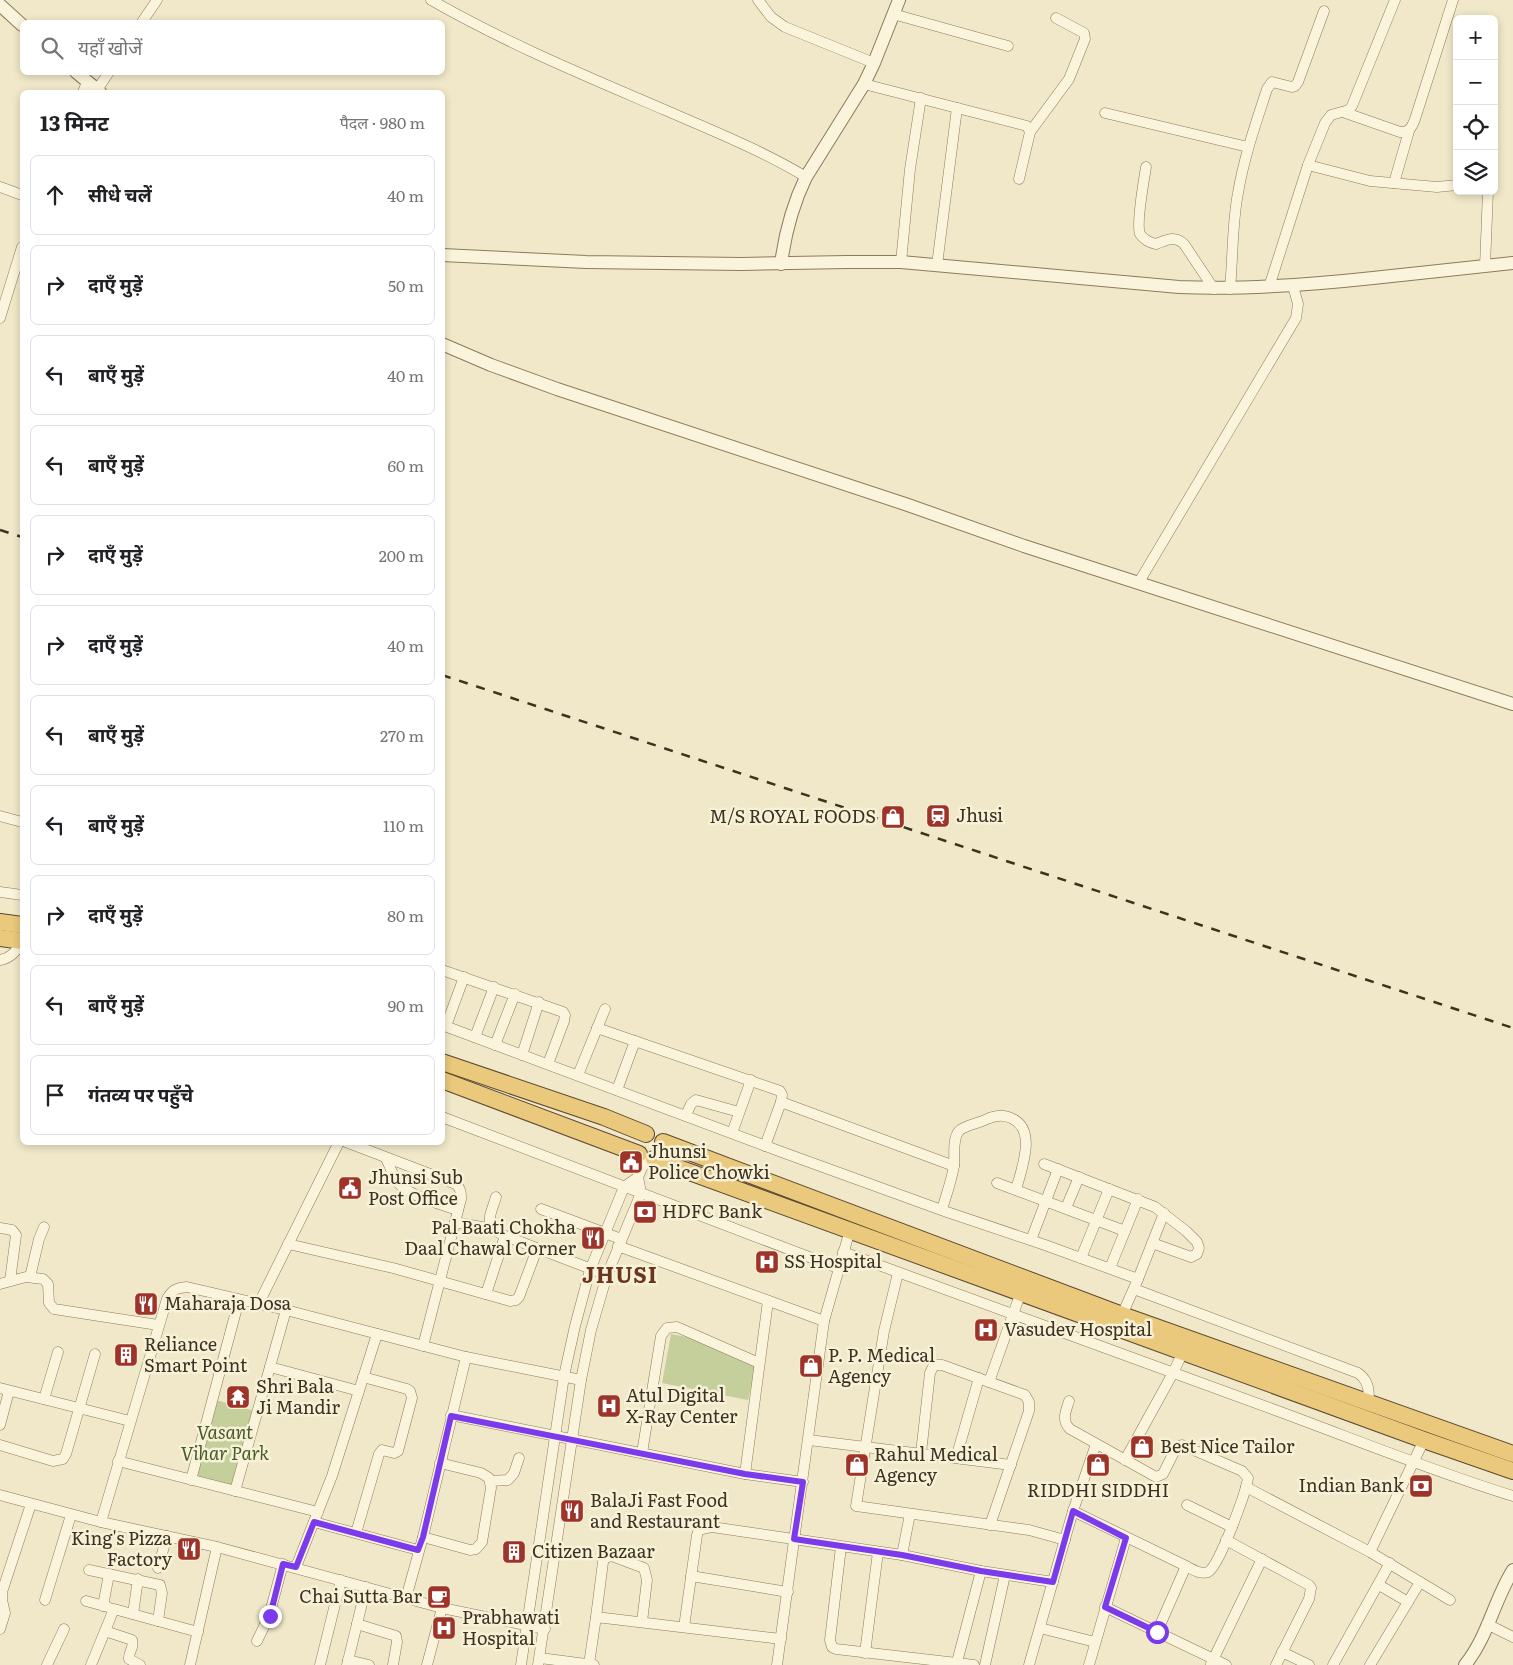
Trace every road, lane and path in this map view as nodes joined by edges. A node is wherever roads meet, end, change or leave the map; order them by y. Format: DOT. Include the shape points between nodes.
graph roads {
  1 [pos="157,0"];
  2 [pos="431,0"];
  3 [pos="758,0"];
  4 [pos="899,0"];
  5 [pos="1395,0"];
  6 [pos="1453,0"];
  7 [pos="0,5"];
  8 [pos="1324,11"];
  9 [pos="894,14"];
  10 [pos="1056,18"];
  11 [pos="143,20"];
  12 [pos="20,23"];
  13 [pos="1008,46"];
  14 [pos="874,63"];
  15 [pos="79,75"];
  16 [pos="105,75"];
  17 [pos="864,84"];
  18 [pos="92,89"];
  19 [pos="921,98"];
  20 [pos="957,108"];
  21 [pos="1343,112"];
  22 [pos="1105,113"];
  23 [pos="1409,131"];
  24 [pos="1030,132"];
  25 [pos="1248,147"];
  26 [pos="1308,166"];
  27 [pos="1146,167"];
  28 [pos="806,177"];
  29 [pos="1019,179"];
  30 [pos="1394,184"];
  31 [pos="1453,185"];
  32 [pos="0,186"];
  33 [pos="20,195"];
  34 [pos="1488,195"];
  35 [pos="20,253"];
  36 [pos="445,255"];
  37 [pos="901,262"];
  38 [pos="1513,263"];
  39 [pos="781,264"];
  40 [pos="937,264"];
  41 [pos="1486,266"];
  42 [pos="1293,286"];
  43 [pos="1269,287"];
  44 [pos="1214,289"];
  45 [pos="1230,289"];
  46 [pos="0,318"];
  47 [pos="445,345"];
  48 [pos="1139,582"];
  49 [pos="1513,704"];
  50 [pos="0,816"];
  51 [pos="20,821"];
  52 [pos="0,892"];
  53 [pos="20,895"];
  54 [pos="0,922"];
  55 [pos="20,925"];
  56 [pos="0,938"];
  57 [pos="20,942"];
  58 [pos="20,945"];
  59 [pos="0,960"];
  60 [pos="445,971"];
  61 [pos="464,977"];
  62 [pos="494,987"];
  63 [pos="515,994"];
  64 [pos="539,1002"];
  65 [pos="605,1009"];
  66 [pos="445,1024"];
  67 [pos="445,1026"];
  68 [pos="597,1028"];
  69 [pos="475,1037"];
  70 [pos="635,1041"];
  71 [pos="496,1045"];
  72 [pos="522,1055"];
  73 [pos="445,1063"];
  74 [pos="548,1064"];
  75 [pos="578,1075"];
  76 [pos="751,1080"];
  77 [pos="445,1081"];
  78 [pos="617,1090"];
  79 [pos="781,1102"];
  80 [pos="740,1112"];
  81 [pos="686,1115"];
  82 [pos="445,1118"];
  83 [pos="732,1133"];
  84 [pos="646,1134"];
  85 [pos="663,1142"];
  86 [pos="338,1145"];
  87 [pos="354,1145"];
  88 [pos="765,1146"];
  89 [pos="646,1157"];
  90 [pos="386,1158"];
  91 [pos="1044,1164"];
  92 [pos="954,1166"];
  93 [pos="1058,1169"];
  94 [pos="638,1177"];
  95 [pos="1079,1177"];
  96 [pos="997,1183"];
  97 [pos="624,1187"];
  98 [pos="1109,1188"];
  99 [pos="1016,1190"];
  100 [pos="641,1193"];
  101 [pos="496,1198"];
  102 [pos="1138,1199"];
  103 [pos="1046,1201"];
  104 [pos="1066,1208"];
  105 [pos="541,1209"];
  106 [pos="458,1210"];
  107 [pos="942,1210"];
  108 [pos="1164,1213"];
  109 [pos="1097,1219"];
  110 [pos="455,1222"];
  111 [pos="44,1227"];
  112 [pos="0,1228"];
  113 [pos="492,1229"];
  114 [pos="850,1230"];
  115 [pos="1125,1230"];
  116 [pos="605,1234"];
  117 [pos="505,1236"];
  118 [pos="1031,1240"];
  119 [pos="1152,1242"];
  120 [pos="619,1243"];
  121 [pos="288,1244"];
  122 [pos="536,1249"];
  123 [pos="843,1252"];
  124 [pos="1081,1258"];
  125 [pos="838,1268"];
  126 [pos="1110,1268"];
  127 [pos="590,1270"];
  128 [pos="898,1273"];
  129 [pos="606,1275"];
  130 [pos="30,1277"];
  131 [pos="10,1281"];
  132 [pos="440,1282"];
  133 [pos="0,1284"];
  134 [pos="1135,1287"];
  135 [pos="1021,1292"];
  136 [pos="486,1294"];
  137 [pos="239,1300"];
  138 [pos="768,1302"];
  139 [pos="258,1305"];
  140 [pos="286,1310"];
  141 [pos="1124,1311"];
  142 [pos="1014,1316"];
  143 [pos="824,1321"];
  144 [pos="158,1325"];
  145 [pos="377,1334"];
  146 [pos="423,1346"];
  147 [pos="58,1352"];
  148 [pos="1183,1352"];
  149 [pos="96,1354"];
  150 [pos="466,1357"];
  151 [pos="759,1363"];
  152 [pos="270,1368"];
  153 [pos="1173,1373"];
  154 [pos="564,1376"];
  155 [pos="363,1377"];
  156 [pos="580,1380"];
  157 [pos="984,1380"];
  158 [pos="5,1390"];
  159 [pos="359,1391"];
  160 [pos="1368,1393"];
  161 [pos="44,1399"];
  162 [pos="1069,1401"];
  163 [pos="80,1409"];
  164 [pos="451,1416"];
  165 [pos="130,1422"];
  166 [pos="0,1425"];
  167 [pos="554,1436"];
  168 [pos="571,1439"];
  169 [pos="809,1440"];
  170 [pos="1424,1440"];
  171 [pos="1096,1444"];
  172 [pos="0,1445"];
  173 [pos="866,1446"];
  174 [pos="642,1453"];
  175 [pos="921,1453"];
  176 [pos="1513,1454"];
  177 [pos="519,1458"];
  178 [pos="956,1458"];
  179 [pos="1125,1460"];
  180 [pos="118,1462"];
  181 [pos="1413,1462"];
  182 [pos="440,1463"];
  183 [pos="1011,1464"];
  184 [pos="1513,1471"];
  185 [pos="745,1474"];
  186 [pos="191,1480"];
  187 [pos="490,1482"];
  188 [pos="803,1482"];
  189 [pos="1246,1487"];
  190 [pos="235,1491"];
  191 [pos="0,1496"];
  192 [pos="1513,1496"];
  193 [pos="31,1504"];
  194 [pos="1187,1505"];
  195 [pos="1073,1511"];
  196 [pos="910,1514"];
  197 [pos="72,1515"];
  198 [pos="316,1517"];
  199 [pos="101,1522"];
  200 [pos="990,1525"];
  201 [pos="1232,1527"];
  202 [pos="356,1533"];
  203 [pos="167,1536"];
  204 [pos="423,1537"];
  205 [pos="1126,1538"];
  206 [pos="794,1539"];
  207 [pos="1065,1540"];
  208 [pos="1226,1540"];
  209 [pos="216,1547"];
  210 [pos="841,1547"];
  211 [pos="418,1550"];
  212 [pos="878,1552"];
  213 [pos="1370,1552"];
  214 [pos="902,1555"];
  215 [pos="1262,1559"];
  216 [pos="283,1564"];
  217 [pos="1390,1564"];
  218 [pos="1186,1566"];
  219 [pos="296,1567"];
  220 [pos="158,1568"];
  221 [pos="89,1570"];
  222 [pos="1513,1570"];
  223 [pos="981,1571"];
  224 [pos="109,1574"];
  225 [pos="1005,1574"];
  226 [pos="691,1576"];
  227 [pos="138,1579"];
  228 [pos="341,1580"];
  229 [pos="1053,1582"];
  230 [pos="1420,1582"];
  231 [pos="1379,1585"];
  232 [pos="366,1587"];
  233 [pos="788,1592"];
  234 [pos="406,1598"];
  235 [pos="1,1600"];
  236 [pos="45,1600"];
  237 [pos="1450,1600"];
  238 [pos="86,1601"];
  239 [pos="1408,1602"];
  240 [pos="102,1606"];
  241 [pos="1105,1607"];
  242 [pos="442,1608"];
  243 [pos="114,1609"];
  244 [pos="133,1614"];
  245 [pos="596,1616"];
  246 [pos="158,1621"];
  247 [pos="642,1622"];
  248 [pos="357,1624"];
  249 [pos="1487,1624"];
  250 [pos="528,1625"];
  251 [pos="684,1627"];
  252 [pos="1040,1628"];
  253 [pos="0,1629"];
  254 [pos="64,1629"];
  255 [pos="544,1629"];
  256 [pos="105,1631"];
  257 [pos="198,1632"];
  258 [pos="1157,1632"];
  259 [pos="1513,1637"];
  260 [pos="781,1639"];
  261 [pos="257,1641"];
  262 [pos="1095,1642"];
  263 [pos="1282,1652"];
  264 [pos="865,1653"];
  265 [pos="894,1660"];
  266 [pos="539,1661"];
  267 [pos="348,1662"];
  268 [pos="957,1662"];
  269 [pos="1212,1662"];
  270 [pos="1467,1664"];
  271 [pos="47,1665"];
  272 [pos="91,1665"];
  273 [pos="140,1665"];
  274 [pos="190,1665"];
  275 [pos="320,1665"];
  276 [pos="369,1665"];
  277 [pos="393,1665"];
  278 [pos="427,1665"];
  279 [pos="521,1665"];
  280 [pos="591,1665"];
  281 [pos="777,1665"];
  282 [pos="974,1665"];
  283 [pos="985,1665"];
  284 [pos="1029,1665"];
  285 [pos="1089,1665"];
  286 [pos="1226,1665"];
  287 [pos="1276,1665"];
  288 [pos="1309,1665"];
  289 [pos="1333,1665"];
  290 [pos="1370,1665"];
  1 -- 11 [label="street"];
  2 -- 28 [label="street" via="546,59 747,146"];
  3 -- 14 [label="street" via="771,17 785,27"];
  4 -- 9 [label="street"];
  5 -- 21 [label="street" via="1356,98 1349,110"];
  6 -- 23 [label="street"];
  7 -- 12 [label="street"];
  8 -- 25 [label="street" via="1298,82 1292,87 1275,82 1269,85"];
  9 -- 13 [label="street"];
  9 -- 14 [label="street"];
  10 -- 24 [label="street" via="1084,33 1085,40 1069,79"];
  14 -- 17 [label="street"];
  15 -- 18 [label="street"];
  16 -- 18 [label="street"];
  17 -- 19 [label="street"];
  17 -- 28 [label="street"];
  19 -- 20 [label="street"];
  19 -- 37 [label="street"];
  20 -- 24 [label="street" via="1024,124"];
  20 -- 40 [label="street"];
  21 -- 23 [label="street" via="1400,132"];
  21 -- 26 [label="street" via="1328,118"];
  22 -- 25 [label="street"];
  23 -- 30 [label="street"];
  24 -- 29 [label="street"];
  25 -- 45 [label="street" via="1236,205"];
  26 -- 30 [label="street"];
  26 -- 43 [label="street"];
  27 -- 44 [label="street" via="1140,234 1156,244 1171,238 1181,241"];
  28 -- 39 [label="street" via="788,222"];
  30 -- 31 [label="street"];
  32 -- 33 [label="street"];
  34 -- 41 [label="street"];
  35 -- 46 [label="street"];
  36 -- 39 [label="street" via="586,262"];
  37 -- 39 [label="street"];
  37 -- 40 [label="street"];
  38 -- 41 [label="street"];
  40 -- 44 [label="street"];
  41 -- 42 [label="street"];
  42 -- 43 [label="street"];
  42 -- 48 [label="street" via="1298,304 1296,318"];
  43 -- 45 [label="street"];
  44 -- 45 [label="street"];
  47 -- 48 [label="street" via="557,389"];
  48 -- 49 [label="street"];
  50 -- 51 [label="street"];
  52 -- 53 [label="street"];
  54 -- 55 [label="highway"];
  56 -- 57 [label="highway"];
  58 -- 59 [label="street" via="12,955"];
  60 -- 61 [label="street"];
  61 -- 62 [label="street"];
  61 -- 66 [label="street"];
  62 -- 63 [label="street"];
  62 -- 69 [label="street"];
  63 -- 64 [label="street"];
  63 -- 71 [label="street"];
  64 -- 72 [label="street"];
  64 -- 74 [label="street" via="561,1010 565,1015"];
  65 -- 68 [label="street"];
  67 -- 69 [label="street"];
  68 -- 70 [label="street"];
  68 -- 75 [label="street"];
  69 -- 71 [label="street"];
  70 -- 76 [label="street"];
  70 -- 78 [label="street"];
  71 -- 72 [label="street"];
  72 -- 74 [label="street"];
  73 -- 84 [label="highway"];
  74 -- 75 [label="street"];
  75 -- 78 [label="street"];
  76 -- 79 [label="street" via="780,1091"];
  76 -- 80 [label="street"];
  77 -- 89 [label="highway"];
  78 -- 81 [label="street"];
  79 -- 88 [label="street"];
  79 -- 92 [label="street"];
  80 -- 81 [label="street" via="696,1100"];
  80 -- 83 [label="street"];
  81 -- 83 [label="street"];
  82 -- 97 [label="street"];
  83 -- 88 [label="street"];
  84 -- 85 [label="highway" via="658,1135"];
  84 -- 89 [label="highway" via="638,1142 638,1150"];
  85 -- 89 [label="highway" via="663,1150 658,1157"];
  85 -- 141 [label="highway"];
  86 -- 121 [label="street"];
  87 -- 90 [label="street"];
  88 -- 107 [label="street"];
  89 -- 94 [label="street"];
  89 -- 114 [label="highway"];
  90 -- 106 [label="street" via="395,1180 404,1188"];
  90 -- 106 [label="street" via="456,1184 461,1192"];
  91 -- 93 [label="street"];
  92 -- 99 [label="street" via="959,1131 1000,1115 1008,1116 1021,1125 1026,1136"];
  92 -- 107 [label="street"];
  93 -- 95 [label="street"];
  93 -- 103 [label="street"];
  94 -- 97 [label="street"];
  94 -- 100 [label="street"];
  95 -- 98 [label="street"];
  95 -- 104 [label="street"];
  96 -- 99 [label="street"];
  97 -- 100 [label="street"];
  97 -- 116 [label="street"];
  98 -- 102 [label="street"];
  98 -- 109 [label="street"];
  99 -- 103 [label="street"];
  100 -- 120 [label="street"];
  100 -- 125 [label="street"];
  101 -- 113 [label="street" via="489,1220"];
  102 -- 108 [label="street"];
  102 -- 115 [label="street"];
  103 -- 104 [label="street"];
  103 -- 118 [label="street"];
  104 -- 109 [label="street"];
  105 -- 116 [label="street"];
  106 -- 110 [label="street"];
  107 -- 118 [label="street"];
  108 -- 119 [label="street"];
  108 -- 119 [label="street" via="1197,1242 1197,1254 1191,1258"];
  109 -- 115 [label="street"];
  109 -- 124 [label="street"];
  110 -- 113 [label="street"];
  110 -- 132 [label="street"];
  111 -- 130 [label="street"];
  112 -- 131 [label="street" via="12,1230 16,1235"];
  113 -- 117 [label="street"];
  114 -- 123 [label="street"];
  114 -- 135 [label="highway"];
  115 -- 126 [label="street"];
  116 -- 120 [label="street"];
  116 -- 127 [label="street"];
  117 -- 122 [label="street"];
  117 -- 136 [label="street"];
  118 -- 124 [label="street"];
  119 -- 134 [label="street"];
  120 -- 129 [label="street"];
  120 -- 138 [label="street"];
  121 -- 132 [label="street"];
  121 -- 139 [label="street"];
  122 -- 127 [label="street"];
  122 -- 136 [label="street" via="516,1300"];
  123 -- 125 [label="street"];
  123 -- 128 [label="street"];
  124 -- 126 [label="street"];
  125 -- 143 [label="street"];
  126 -- 134 [label="street"];
  127 -- 129 [label="street"];
  127 -- 154 [label="street"];
  128 -- 142 [label="street"];
  128 -- 173 [label="street" via="884,1331"];
  129 -- 156 [label="street"];
  130 -- 131 [label="street"];
  130 -- 144 [label="street" via="46,1281 49,1303 54,1309"];
  131 -- 133 [label="street"];
  132 -- 136 [label="street"];
  132 -- 146 [label="street"];
  134 -- 141 [label="street"];
  134 -- 160 [label="street" via="1358,1373 1364,1377"];
  135 -- 142 [label="street"];
  135 -- 148 [label="highway"];
  137 -- 139 [label="street"];
  137 -- 144 [label="street" via="179,1288 171,1291"];
  137 -- 186 [label="street"];
  138 -- 143 [label="street"];
  138 -- 151 [label="street"];
  139 -- 140 [label="street"];
  140 -- 145 [label="street"];
  140 -- 152 [label="street"];
  141 -- 160 [label="highway"];
  142 -- 153 [label="street"];
  142 -- 157 [label="street"];
  143 -- 169 [label="street"];
  144 -- 165 [label="street"];
  145 -- 146 [label="street"];
  145 -- 155 [label="street"];
  146 -- 150 [label="street"];
  147 -- 161 [label="street"];
  148 -- 153 [label="street"];
  148 -- 170 [label="highway"];
  149 -- 163 [label="street"];
  150 -- 154 [label="street"];
  150 -- 164 [label="street"];
  151 -- 174 [label="street" via="677,1327 663,1330"];
  151 -- 185 [label="street"];
  152 -- 159 [label="street"];
  152 -- 190 [label="street"];
  153 -- 179 [label="street"];
  153 -- 181 [label="street"];
  154 -- 156 [label="street"];
  154 -- 167 [label="street"];
  155 -- 159 [label="street"];
  155 -- 202 [label="street" via="410,1391 412,1398 398,1451 382,1450 379,1454"];
  156 -- 168 [label="street"];
  157 -- 175 [label="street" via="934,1365 930,1373"];
  157 -- 178 [label="street"];
  157 -- 183 [label="street" via="1028,1398 1029,1411"];
  158 -- 161 [label="street"];
  158 -- 166 [label="street"];
  159 -- 198 [label="street"];
  160 -- 176 [label="highway"];
  161 -- 163 [label="street"];
  162 -- 171 [label="street" via="1066,1425"];
  163 -- 165 [label="street"];
  163 -- 172 [label="street" via="62,1459 53,1461"];
  164 -- 167 [label="street"];
  164 -- 182 [label="street"];
  165 -- 180 [label="street"];
  167 -- 168 [label="street"];
  167 -- 250 [label="street"];
  168 -- 174 [label="street"];
  168 -- 255 [label="street"];
  169 -- 173 [label="street"];
  169 -- 188 [label="street"];
  170 -- 181 [label="street"];
  170 -- 184 [label="highway"];
  171 -- 179 [label="street"];
  171 -- 195 [label="street"];
  173 -- 175 [label="street"];
  173 -- 196 [label="street" via="856,1506"];
  174 -- 185 [label="street"];
  175 -- 178 [label="street"];
  177 -- 187 [label="street" via="512,1477"];
  178 -- 183 [label="street"];
  179 -- 189 [label="street" via="1156,1477 1165,1472 1176,1448 1186,1446 1242,1471 1248,1478"];
  180 -- 186 [label="street"];
  180 -- 199 [label="street"];
  181 -- 192 [label="street"];
  181 -- 213 [label="street"];
  182 -- 187 [label="street" via="481,1473"];
  182 -- 204 [label="street"];
  183 -- 200 [label="street"];
  185 -- 188 [label="street"];
  186 -- 190 [label="street"];
  187 -- 204 [label="street" via="480,1546 470,1550"];
  188 -- 206 [label="street"];
  189 -- 201 [label="street"];
  189 -- 213 [label="street"];
  190 -- 198 [label="street"];
  191 -- 193 [label="street"];
  193 -- 197 [label="street"];
  193 -- 235 [label="street"];
  194 -- 201 [label="street"];
  195 -- 205 [label="street"];
  195 -- 207 [label="street"];
  196 -- 200 [label="street"];
  196 -- 214 [label="street"];
  197 -- 199 [label="street"];
  197 -- 236 [label="street"];
  198 -- 202 [label="street"];
  198 -- 219 [label="street"];
  199 -- 203 [label="street"];
  200 -- 207 [label="street" via="1029,1530"];
  201 -- 208 [label="street"];
  202 -- 211 [label="street"];
  203 -- 209 [label="street"];
  203 -- 220 [label="street"];
  204 -- 211 [label="street"];
  205 -- 218 [label="street"];
  205 -- 241 [label="street"];
  206 -- 210 [label="street"];
  206 -- 226 [label="street" via="705,1528 696,1535"];
  206 -- 233 [label="street"];
  207 -- 229 [label="street"];
  208 -- 215 [label="street"];
  208 -- 218 [label="street" via="1210,1570 1200,1573"];
  209 -- 216 [label="street"];
  209 -- 257 [label="street"];
  210 -- 212 [label="street"];
  210 -- 264 [label="street" via="830,1644 836,1649"];
  211 -- 234 [label="street"];
  212 -- 214 [label="street"];
  212 -- 264 [label="street"];
  213 -- 217 [label="street"];
  214 -- 223 [label="street"];
  215 -- 263 [label="street" via="1311,1588 1309,1599"];
  215 -- 269 [label="street"];
  216 -- 219 [label="street"];
  216 -- 261 [label="street" via="270,1616"];
  217 -- 230 [label="street"];
  217 -- 231 [label="street"];
  218 -- 258 [label="street"];
  219 -- 228 [label="street"];
  221 -- 224 [label="street"];
  222 -- 249 [label="street"];
  223 -- 225 [label="street"];
  223 -- 268 [label="street"];
  224 -- 227 [label="street"];
  224 -- 240 [label="street"];
  225 -- 229 [label="street"];
  225 -- 283 [label="street"];
  226 -- 233 [label="street"];
  226 -- 251 [label="street"];
  227 -- 244 [label="street"];
  227 -- 246 [label="street" via="162,1588"];
  228 -- 232 [label="street"];
  228 -- 275 [label="street"];
  229 -- 252 [label="street"];
  230 -- 237 [label="street"];
  230 -- 239 [label="street"];
  231 -- 239 [label="street"];
  231 -- 289 [label="street"];
  232 -- 234 [label="street"];
  232 -- 248 [label="street"];
  233 -- 260 [label="street"];
  234 -- 242 [label="street"];
  235 -- 253 [label="street" via="5,1613"];
  238 -- 240 [label="street"];
  239 -- 290 [label="street"];
  240 -- 243 [label="street"];
  241 -- 258 [label="street"];
  241 -- 262 [label="street"];
  242 -- 250 [label="street"];
  242 -- 278 [label="street"];
  243 -- 244 [label="street"];
  243 -- 256 [label="street"];
  244 -- 246 [label="street"];
  245 -- 247 [label="street"];
  245 -- 247 [label="street" via="603,1562 612,1556 644,1568 647,1580"];
  245 -- 280 [label="street"];
  246 -- 257 [label="street"];
  247 -- 251 [label="street"];
  248 -- 267 [label="street"];
  248 -- 277 [label="street" via="396,1636"];
  249 -- 259 [label="street"];
  249 -- 270 [label="street"];
  250 -- 255 [label="street"];
  250 -- 279 [label="street"];
  251 -- 260 [label="street"];
  252 -- 262 [label="street"];
  252 -- 284 [label="street"];
  254 -- 271 [label="street"];
  255 -- 266 [label="street"];
  256 -- 272 [label="street"];
  256 -- 273 [label="street" via="132,1640 129,1659"];
  257 -- 274 [label="street"];
  258 -- 269 [label="street"];
  260 -- 281 [label="street"];
  262 -- 285 [label="street"];
  263 -- 287 [label="street"];
  263 -- 288 [label="street"];
  264 -- 265 [label="street"];
  265 -- 268 [label="street"];
  266 -- 280 [label="street"];
  267 -- 276 [label="street"];
  268 -- 282 [label="street"];
  269 -- 286 [label="street"];
}
